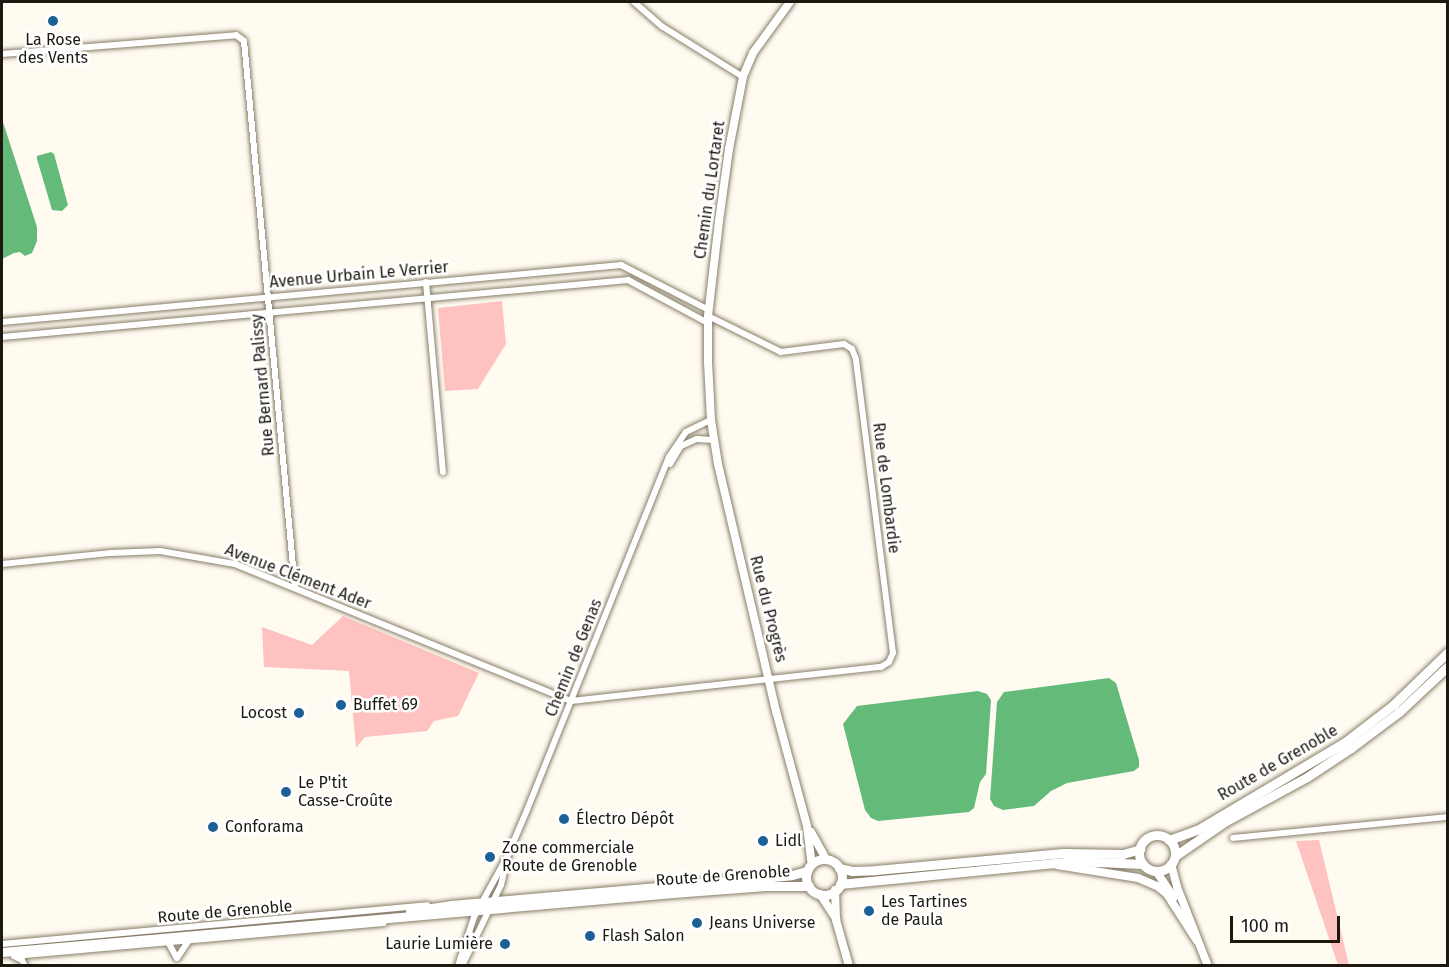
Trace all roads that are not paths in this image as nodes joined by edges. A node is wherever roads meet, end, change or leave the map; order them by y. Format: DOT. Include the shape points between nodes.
graph roads {
  1 [pos="634,2"];
  2 [pos="790,2"];
  3 [pos="2,54"];
  4 [pos="743,77"];
  5 [pos="426,282"];
  6 [pos="268,296"];
  7 [pos="427,299"];
  8 [pos="270,314"];
  9 [pos="708,316"];
  10 [pos="2,322"];
  11 [pos="2,337"];
  12 [pos="709,398"];
  13 [pos="711,420"];
  14 [pos="714,440"];
  15 [pos="666,469"];
  16 [pos="443,472"];
  17 [pos="2,564"];
  18 [pos="295,588"];
  19 [pos="1448,652"];
  20 [pos="1448,666"];
  21 [pos="769,679"];
  22 [pos="571,701"];
  23 [pos="1448,817"];
  24 [pos="807,826"];
  25 [pos="1233,838"];
  26 [pos="1169,840"];
  27 [pos="1140,849"];
  28 [pos="507,857"];
  29 [pos="826,859"];
  30 [pos="1173,860"];
  31 [pos="1052,864"];
  32 [pos="1143,864"];
  33 [pos="809,867"];
  34 [pos="839,868"];
  35 [pos="1156,871"];
  36 [pos="809,886"];
  37 [pos="838,887"];
  38 [pos="820,894"];
  39 [pos="494,901"];
  40 [pos="482,902"];
  41 [pos="490,911"];
  42 [pos="477,912"];
  43 [pos="423,917"];
  44 [pos="836,920"];
  45 [pos="189,940"];
  46 [pos="1197,941"];
  47 [pos="168,942"];
  48 [pos="2,945"];
  49 [pos="2,953"];
  50 [pos="14,956"];
  51 [pos="178,962"];
  52 [pos="25,966"];
  53 [pos="460,966"];
  54 [pos="849,966"];
  55 [pos="1208,966"];
  1 -- 4 [label="street" via="663,27"];
  2 -- 4 [label="main road, Chemin du Lortaret" via="753,53"];
  3 -- 6 [label="street, Rue Bernard Palissy" via="240,37 246,50"];
  4 -- 9 [label="main road, Chemin du Lortaret" via="729,149"];
  5 -- 6 [label="street, Avenue Urbain Le Verrier"];
  5 -- 7 [label="street"];
  5 -- 9 [label="street, Avenue Urbain Le Verrier" via="621,265"];
  6 -- 8 [label="street, Rue Bernard Palissy"];
  6 -- 10 [label="street, Avenue Urbain Le Verrier"];
  7 -- 8 [label="street, Avenue Urbain Le Verrier"];
  7 -- 9 [label="street, Avenue Urbain Le Verrier" via="628,280"];
  7 -- 16 [label="street"];
  8 -- 11 [label="street, Avenue Urbain Le Verrier"];
  8 -- 18 [label="street, Rue Bernard Palissy"];
  9 -- 12 [label="main road, Chemin du Lortaret"];
  9 -- 21 [label="street, Rue de Lombardie" via="781,352 843,344 852,349 856,359 893,653 889,662 880,667"];
  12 -- 13 [label="main road, Rue du Progrès"];
  13 -- 14 [label="main road, Rue du Progrès"];
  13 -- 15 [label="street, Chemin de Genas" via="692,427 680,438"];
  14 -- 15 [label="street, Chemin de Genas" via="697,439 681,446"];
  14 -- 21 [label="main road, Rue du Progrès"];
  15 -- 22 [label="street, Chemin de Genas"];
  17 -- 18 [label="street, Avenue Clément Ader" via="159,551 235,564"];
  18 -- 22 [label="street, Avenue Clément Ader"];
  19 -- 26 [label="main road, Route de Grenoble" via="1393,705 1345,742 1197,830"];
  20 -- 30 [label="main road, Route de Grenoble" via="1399,712 1352,748 1226,821"];
  21 -- 22 [label="street"];
  21 -- 24 [label="main road, Rue du Progrès"];
  22 -- 28 [label="street, Chemin de Genas"];
  23 -- 25 [label="street"];
  24 -- 29 [label="main road, Rue du Progrès"];
  24 -- 33 [label="main road, Rue du Progrès"];
  26 -- 27 [label="main road" via="1150,837"];
  26 -- 30 [label="main road"];
  27 -- 32 [label="main road"];
  27 -- 34 [label="main road" via="1118,855 1063,853 876,870"];
  28 -- 39 [label="street, Chemin de Genas"];
  28 -- 40 [label="street, Chemin de Genas"];
  29 -- 33 [label="main road"];
  29 -- 34 [label="main road"];
  30 -- 35 [label="main road"];
  30 -- 46 [label="main road" via="1177,887"];
  31 -- 32 [label="main road"];
  31 -- 37 [label="main road"];
  31 -- 46 [label="main road" via="1138,878 1157,886 1174,903"];
  32 -- 35 [label="main road"];
  33 -- 36 [label="main road"];
  33 -- 39 [label="main road, Route de Grenoble" via="792,875"];
  34 -- 37 [label="main road"];
  35 -- 46 [label="main road" via="1166,882"];
  36 -- 38 [label="main road"];
  36 -- 41 [label="main road, Route de Grenoble" via="766,886"];
  37 -- 38 [label="main road"];
  37 -- 44 [label="main road"];
  38 -- 44 [label="main road"];
  39 -- 40 [label="main road, Route de Grenoble"];
  39 -- 41 [label="street, Chemin de Genas"];
  40 -- 42 [label="street, Chemin de Genas"];
  40 -- 48 [label="main road, Route de Grenoble"];
  41 -- 42 [label="main road, Route de Grenoble"];
  41 -- 53 [label="street, Chemin de Genas"];
  42 -- 43 [label="main road, Route de Grenoble"];
  42 -- 53 [label="street, Chemin de Genas"];
  43 -- 45 [label="street, Route de Grenoble"];
  43 -- 49 [label="main road, Route de Grenoble" via="410,915"];
  44 -- 54 [label="main road"];
  45 -- 47 [label="street, Route de Grenoble"];
  45 -- 51 [label="street"];
  46 -- 55 [label="main road"];
  47 -- 50 [label="street, Route de Grenoble"];
  47 -- 51 [label="street"];
  49 -- 50 [label="street, Route de Grenoble"];
  50 -- 52 [label="street"];
}
